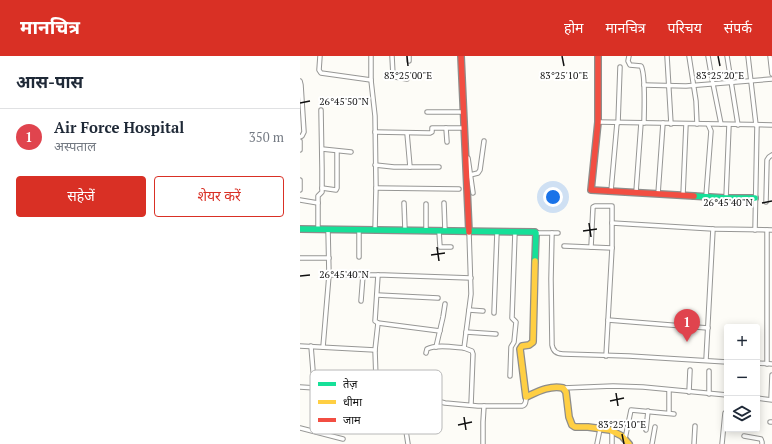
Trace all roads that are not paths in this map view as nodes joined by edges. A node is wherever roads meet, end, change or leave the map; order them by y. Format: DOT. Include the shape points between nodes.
graph roads {
  1 [pos="320,56"];
  2 [pos="371,56"];
  3 [pos="392,56"];
  4 [pos="409,56"];
  5 [pos="461,56"];
  6 [pos="598,56"];
  7 [pos="629,56"];
  8 [pos="667,56"];
  9 [pos="689,56"];
  10 [pos="708,56"];
  11 [pos="727,56"];
  12 [pos="748,56"];
  13 [pos="770,56"];
  14 [pos="409,61"];
  15 [pos="620,67"];
  16 [pos="772,74"];
  17 [pos="407,79"];
  18 [pos="772,79"];
  19 [pos="371,80"];
  20 [pos="751,80"];
  21 [pos="300,81"];
  22 [pos="730,82"];
  23 [pos="713,84"];
  24 [pos="644,85"];
  25 [pos="669,85"];
  26 [pos="693,85"];
  27 [pos="321,110"];
  28 [pos="427,112"];
  29 [pos="463,112"];
  30 [pos="598,122"];
  31 [pos="617,123"];
  32 [pos="643,123"];
  33 [pos="663,123"];
  34 [pos="671,124"];
  35 [pos="686,124"];
  36 [pos="697,124"];
  37 [pos="708,124"];
  38 [pos="721,124"];
  39 [pos="729,124"];
  40 [pos="738,125"];
  41 [pos="757,125"];
  42 [pos="772,125"];
  43 [pos="446,128"];
  44 [pos="464,128"];
  45 [pos="375,132"];
  46 [pos="407,133"];
  47 [pos="300,137"];
  48 [pos="300,141"];
  49 [pos="484,141"];
  50 [pos="447,142"];
  51 [pos="300,150"];
  52 [pos="322,150"];
  53 [pos="337,151"];
  54 [pos="467,151"];
  55 [pos="351,152"];
  56 [pos="772,155"];
  57 [pos="375,165"];
  58 [pos="439,166"];
  59 [pos="410,167"];
  60 [pos="470,175"];
  61 [pos="300,180"];
  62 [pos="322,188"];
  63 [pos="376,188"];
  64 [pos="459,189"];
  65 [pos="766,189"];
  66 [pos="772,189"];
  67 [pos="300,190"];
  68 [pos="611,191"];
  69 [pos="636,192"];
  70 [pos="473,193"];
  71 [pos="658,194"];
  72 [pos="683,195"];
  73 [pos="706,196"];
  74 [pos="726,198"];
  75 [pos="755,198"];
  76 [pos="300,200"];
  77 [pos="766,202"];
  78 [pos="318,203"];
  79 [pos="404,203"];
  80 [pos="444,203"];
  81 [pos="426,204"];
  82 [pos="612,223"];
  83 [pos="300,229"];
  84 [pos="318,229"];
  85 [pos="328,229"];
  86 [pos="713,229"];
  87 [pos="359,230"];
  88 [pos="375,230"];
  89 [pos="405,230"];
  90 [pos="755,230"];
  91 [pos="767,230"];
  92 [pos="772,230"];
  93 [pos="426,231"];
  94 [pos="438,231"];
  95 [pos="445,231"];
  96 [pos="469,232"];
  97 [pos="497,232"];
  98 [pos="515,232"];
  99 [pos="536,232"];
  100 [pos="552,233"];
  101 [pos="558,233"];
  102 [pos="564,246"];
  103 [pos="451,247"];
  104 [pos="591,247"];
  105 [pos="612,248"];
  106 [pos="359,257"];
  107 [pos="300,258"];
  108 [pos="329,258"];
  109 [pos="767,264"];
  110 [pos="772,264"];
  111 [pos="329,275"];
  112 [pos="363,275"];
  113 [pos="378,275"];
  114 [pos="471,278"];
  115 [pos="767,289"];
  116 [pos="772,289"];
  117 [pos="376,295"];
  118 [pos="438,298"];
  119 [pos="362,301"];
  120 [pos="444,304"];
  121 [pos="767,305"];
  122 [pos="772,305"];
  123 [pos="469,310"];
  124 [pos="483,311"];
  125 [pos="494,313"];
  126 [pos="608,320"];
  127 [pos="378,323"];
  128 [pos="708,328"];
  129 [pos="440,331"];
  130 [pos="466,332"];
  131 [pos="496,334"];
  132 [pos="300,346"];
  133 [pos="311,346"];
  134 [pos="323,347"];
  135 [pos="436,347"];
  136 [pos="767,347"];
  137 [pos="772,347"];
  138 [pos="464,348"];
  139 [pos="375,350"];
  140 [pos="426,353"];
  141 [pos="606,356"];
  142 [pos="706,360"];
  143 [pos="724,362"];
  144 [pos="760,363"];
  145 [pos="770,364"];
  146 [pos="313,370"];
  147 [pos="375,370"];
  148 [pos="690,370"];
  149 [pos="709,371"];
  150 [pos="772,375"];
  151 [pos="510,376"];
  152 [pos="300,387"];
  153 [pos="310,388"];
  154 [pos="562,388"];
  155 [pos="669,390"];
  156 [pos="688,392"];
  157 [pos="709,394"];
  158 [pos="724,395"];
  159 [pos="526,397"];
  160 [pos="760,398"];
  161 [pos="771,400"];
  162 [pos="442,402"];
  163 [pos="471,405"];
  164 [pos="484,406"];
  165 [pos="648,411"];
  166 [pos="668,413"];
  167 [pos="674,414"];
  168 [pos="724,424"];
  169 [pos="695,426"];
  170 [pos="655,427"];
  171 [pos="300,428"];
  172 [pos="600,428"];
  173 [pos="310,430"];
  174 [pos="646,430"];
  175 [pos="612,431"];
  176 [pos="324,434"];
  177 [pos="406,434"];
  178 [pos="744,436"];
  179 [pos="343,439"];
  180 [pos="625,441"];
  181 [pos="408,444"];
  182 [pos="483,444"];
  183 [pos="597,444"];
  184 [pos="612,444"];
  185 [pos="652,444"];
  186 [pos="694,444"];
  187 [pos="722,444"];
  188 [pos="762,444"];
  1 -- 19 [label="street" via="321,73"];
  2 -- 19 [label="street"];
  3 -- 17 [label="street" via="394,76"];
  4 -- 14 [label="street"];
  5 -- 29 [label="street"];
  6 -- 30 [label="street"];
  7 -- 24 [label="street" via="630,64 642,67"];
  8 -- 25 [label="street"];
  9 -- 26 [label="street"];
  10 -- 23 [label="street"];
  11 -- 22 [label="street"];
  12 -- 20 [label="street"];
  13 -- 16 [label="street"];
  15 -- 31 [label="street"];
  18 -- 20 [label="street"];
  19 -- 45 [label="street"];
  20 -- 22 [label="street"];
  20 -- 41 [label="street"];
  21 -- 47 [label="street" via="304,132"];
  22 -- 23 [label="street"];
  22 -- 40 [label="street"];
  23 -- 26 [label="street"];
  23 -- 38 [label="street"];
  24 -- 25 [label="street"];
  24 -- 32 [label="street"];
  25 -- 26 [label="street"];
  25 -- 34 [label="street"];
  26 -- 36 [label="street"];
  27 -- 52 [label="street"];
  28 -- 29 [label="street"];
  29 -- 44 [label="street"];
  30 -- 31 [label="street"];
  30 -- 68 [label="street" via="591,190"];
  31 -- 32 [label="street"];
  31 -- 68 [label="street"];
  32 -- 33 [label="street"];
  32 -- 69 [label="street"];
  33 -- 34 [label="street"];
  33 -- 71 [label="street"];
  34 -- 35 [label="street"];
  35 -- 36 [label="street"];
  35 -- 72 [label="street"];
  36 -- 37 [label="street"];
  37 -- 38 [label="street"];
  37 -- 73 [label="street" via="710,131"];
  38 -- 39 [label="street"];
  39 -- 40 [label="street"];
  39 -- 74 [label="street"];
  40 -- 41 [label="street"];
  41 -- 42 [label="street"];
  41 -- 75 [label="street"];
  43 -- 44 [label="street"];
  43 -- 46 [label="street" via="432,128 430,134"];
  43 -- 50 [label="street"];
  44 -- 96 [label="street"];
  45 -- 46 [label="street"];
  45 -- 57 [label="street"];
  46 -- 59 [label="street"];
  48 -- 51 [label="street"];
  49 -- 60 [label="street" via="480,170"];
  52 -- 53 [label="street"];
  52 -- 62 [label="street"];
  53 -- 55 [label="street"];
  53 -- 62 [label="street" via="337,188"];
  54 -- 60 [label="street"];
  56 -- 65 [label="street" via="767,160"];
  57 -- 59 [label="street"];
  57 -- 63 [label="street"];
  58 -- 59 [label="street"];
  60 -- 70 [label="street"];
  61 -- 67 [label="street"];
  62 -- 78 [label="street"];
  63 -- 64 [label="street"];
  63 -- 88 [label="street"];
  65 -- 66 [label="street"];
  65 -- 77 [label="street"];
  68 -- 69 [label="street"];
  69 -- 71 [label="street"];
  71 -- 72 [label="street"];
  72 -- 73 [label="street"];
  73 -- 74 [label="street"];
  74 -- 75 [label="street"];
  75 -- 90 [label="street"];
  76 -- 78 [label="street"];
  78 -- 84 [label="street"];
  79 -- 89 [label="street"];
  80 -- 95 [label="street"];
  81 -- 93 [label="street"];
  82 -- 86 [label="street"];
  82 -- 104 [label="street" via="612,206 593,207"];
  82 -- 105 [label="street"];
  83 -- 84 [label="street"];
  84 -- 85 [label="street"];
  85 -- 87 [label="street"];
  85 -- 108 [label="street"];
  86 -- 90 [label="street"];
  86 -- 128 [label="street"];
  87 -- 88 [label="street"];
  87 -- 106 [label="street"];
  88 -- 89 [label="street"];
  89 -- 93 [label="street"];
  90 -- 91 [label="street"];
  91 -- 92 [label="street"];
  91 -- 109 [label="street"];
  93 -- 94 [label="street"];
  94 -- 95 [label="street"];
  94 -- 103 [label="street" via="440,246"];
  95 -- 96 [label="street"];
  96 -- 97 [label="street"];
  96 -- 114 [label="street"];
  97 -- 98 [label="street"];
  97 -- 125 [label="street"];
  98 -- 99 [label="street"];
  98 -- 151 [label="street" via="512,318 516,322 511,347"];
  99 -- 100 [label="street"];
  99 -- 159 [label="street" via="533,342 522,346 520,350"];
  100 -- 101 [label="street"];
  100 -- 141 [label="street" via="553,348 559,354"];
  102 -- 104 [label="street"];
  104 -- 105 [label="street"];
  105 -- 126 [label="street"];
  107 -- 108 [label="street"];
  108 -- 111 [label="street"];
  109 -- 110 [label="street"];
  109 -- 115 [label="street"];
  111 -- 112 [label="street"];
  111 -- 134 [label="street"];
  112 -- 113 [label="street"];
  112 -- 119 [label="street"];
  113 -- 114 [label="street"];
  113 -- 117 [label="street"];
  114 -- 123 [label="street"];
  115 -- 116 [label="street"];
  115 -- 121 [label="street"];
  117 -- 118 [label="street"];
  117 -- 127 [label="street" via="375,321"];
  120 -- 129 [label="street"];
  121 -- 122 [label="street"];
  121 -- 136 [label="street"];
  123 -- 124 [label="street"];
  123 -- 130 [label="street"];
  126 -- 128 [label="street"];
  126 -- 141 [label="street"];
  127 -- 129 [label="street"];
  127 -- 139 [label="street"];
  128 -- 142 [label="street"];
  129 -- 135 [label="street"];
  130 -- 131 [label="street"];
  130 -- 138 [label="street"];
  132 -- 133 [label="street"];
  133 -- 134 [label="street"];
  133 -- 146 [label="street"];
  134 -- 139 [label="street"];
  135 -- 138 [label="street"];
  135 -- 140 [label="street" via="427,348"];
  136 -- 137 [label="street"];
  136 -- 145 [label="street"];
  138 -- 163 [label="street" via="473,354"];
  139 -- 147 [label="street"];
  141 -- 142 [label="street"];
  142 -- 143 [label="street"];
  144 -- 145 [label="street"];
  148 -- 156 [label="street"];
  149 -- 157 [label="street"];
  150 -- 161 [label="street"];
  152 -- 153 [label="street"];
  154 -- 155 [label="street" via="613,386"];
  154 -- 159 [label="street" via="541,390"];
  154 -- 172 [label="street" via="566,392 572,425"];
  155 -- 156 [label="street"];
  155 -- 166 [label="street"];
  156 -- 157 [label="street"];
  157 -- 158 [label="street"];
  159 -- 164 [label="street" via="526,403 522,406"];
  160 -- 161 [label="street"];
  162 -- 163 [label="street"];
  163 -- 164 [label="street"];
  164 -- 182 [label="street"];
  165 -- 166 [label="street"];
  165 -- 174 [label="street"];
  165 -- 180 [label="street" via="631,410"];
  166 -- 167 [label="street"];
  168 -- 187 [label="street"];
  169 -- 186 [label="street"];
  170 -- 185 [label="street"];
  171 -- 173 [label="street"];
  172 -- 175 [label="street"];
  172 -- 183 [label="street"];
  175 -- 180 [label="street"];
  175 -- 184 [label="street"];
  176 -- 179 [label="street"];
  177 -- 181 [label="street"];
  178 -- 188 [label="street" via="761,439"];
}
